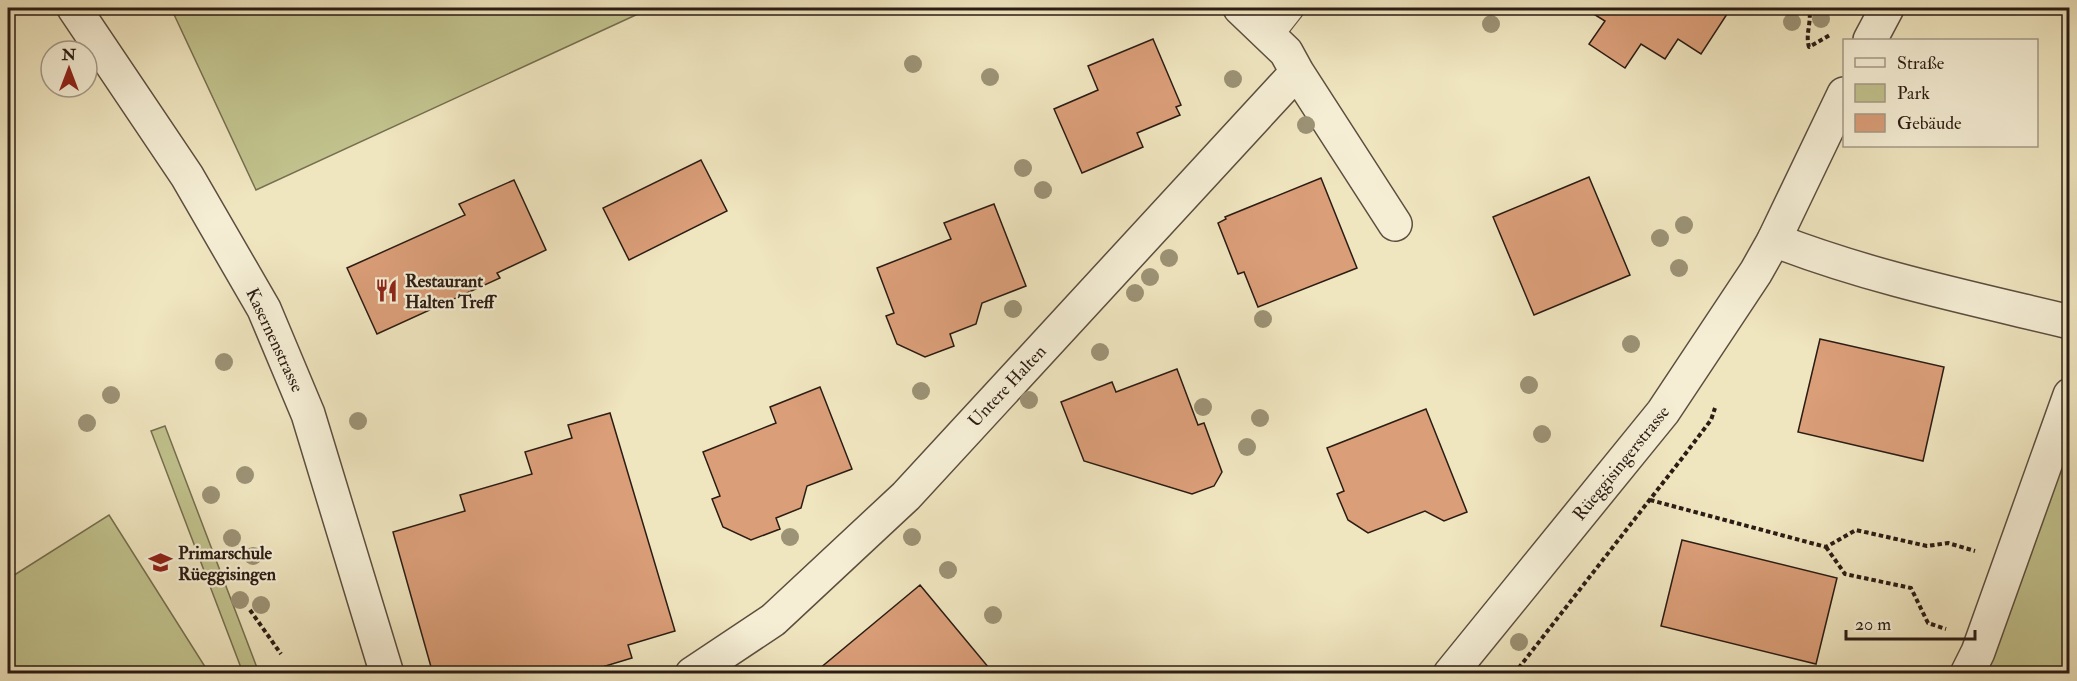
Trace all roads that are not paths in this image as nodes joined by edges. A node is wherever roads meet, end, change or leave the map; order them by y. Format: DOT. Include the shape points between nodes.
graph roads {
  1 [pos="74,8"];
  2 [pos="1240,8"];
  3 [pos="1292,8"];
  4 [pos="1887,8"];
  5 [pos="1269,36"];
  6 [pos="1871,39"];
  7 [pos="1297,72"];
  8 [pos="1843,98"];
  9 [pos="1395,224"];
  10 [pos="1774,240"];
  11 [pos="2070,322"];
  12 [pos="2070,394"];
  13 [pos="387,674"];
  14 [pos="692,674"];
  15 [pos="1450,674"];
  16 [pos="1967,674"];
  1 -- 13 [label="street, Kasernenstrasse" via="187,176 264,309 308,414"];
  2 -- 5 [label="street"];
  3 -- 5 [label="lane"];
  4 -- 6 [label="street"];
  5 -- 7 [label="street" via="1286,52"];
  7 -- 9 [label="street"];
  7 -- 14 [label="street, Untere Halten" via="906,496 773,620"];
  8 -- 10 [label="street, Rüeggisingerstrasse"];
  10 -- 11 [label="street" via="1894,279"];
  10 -- 15 [label="street, Rüeggisingerstrasse" via="1663,412"];
  12 -- 16 [label="street"];
}
